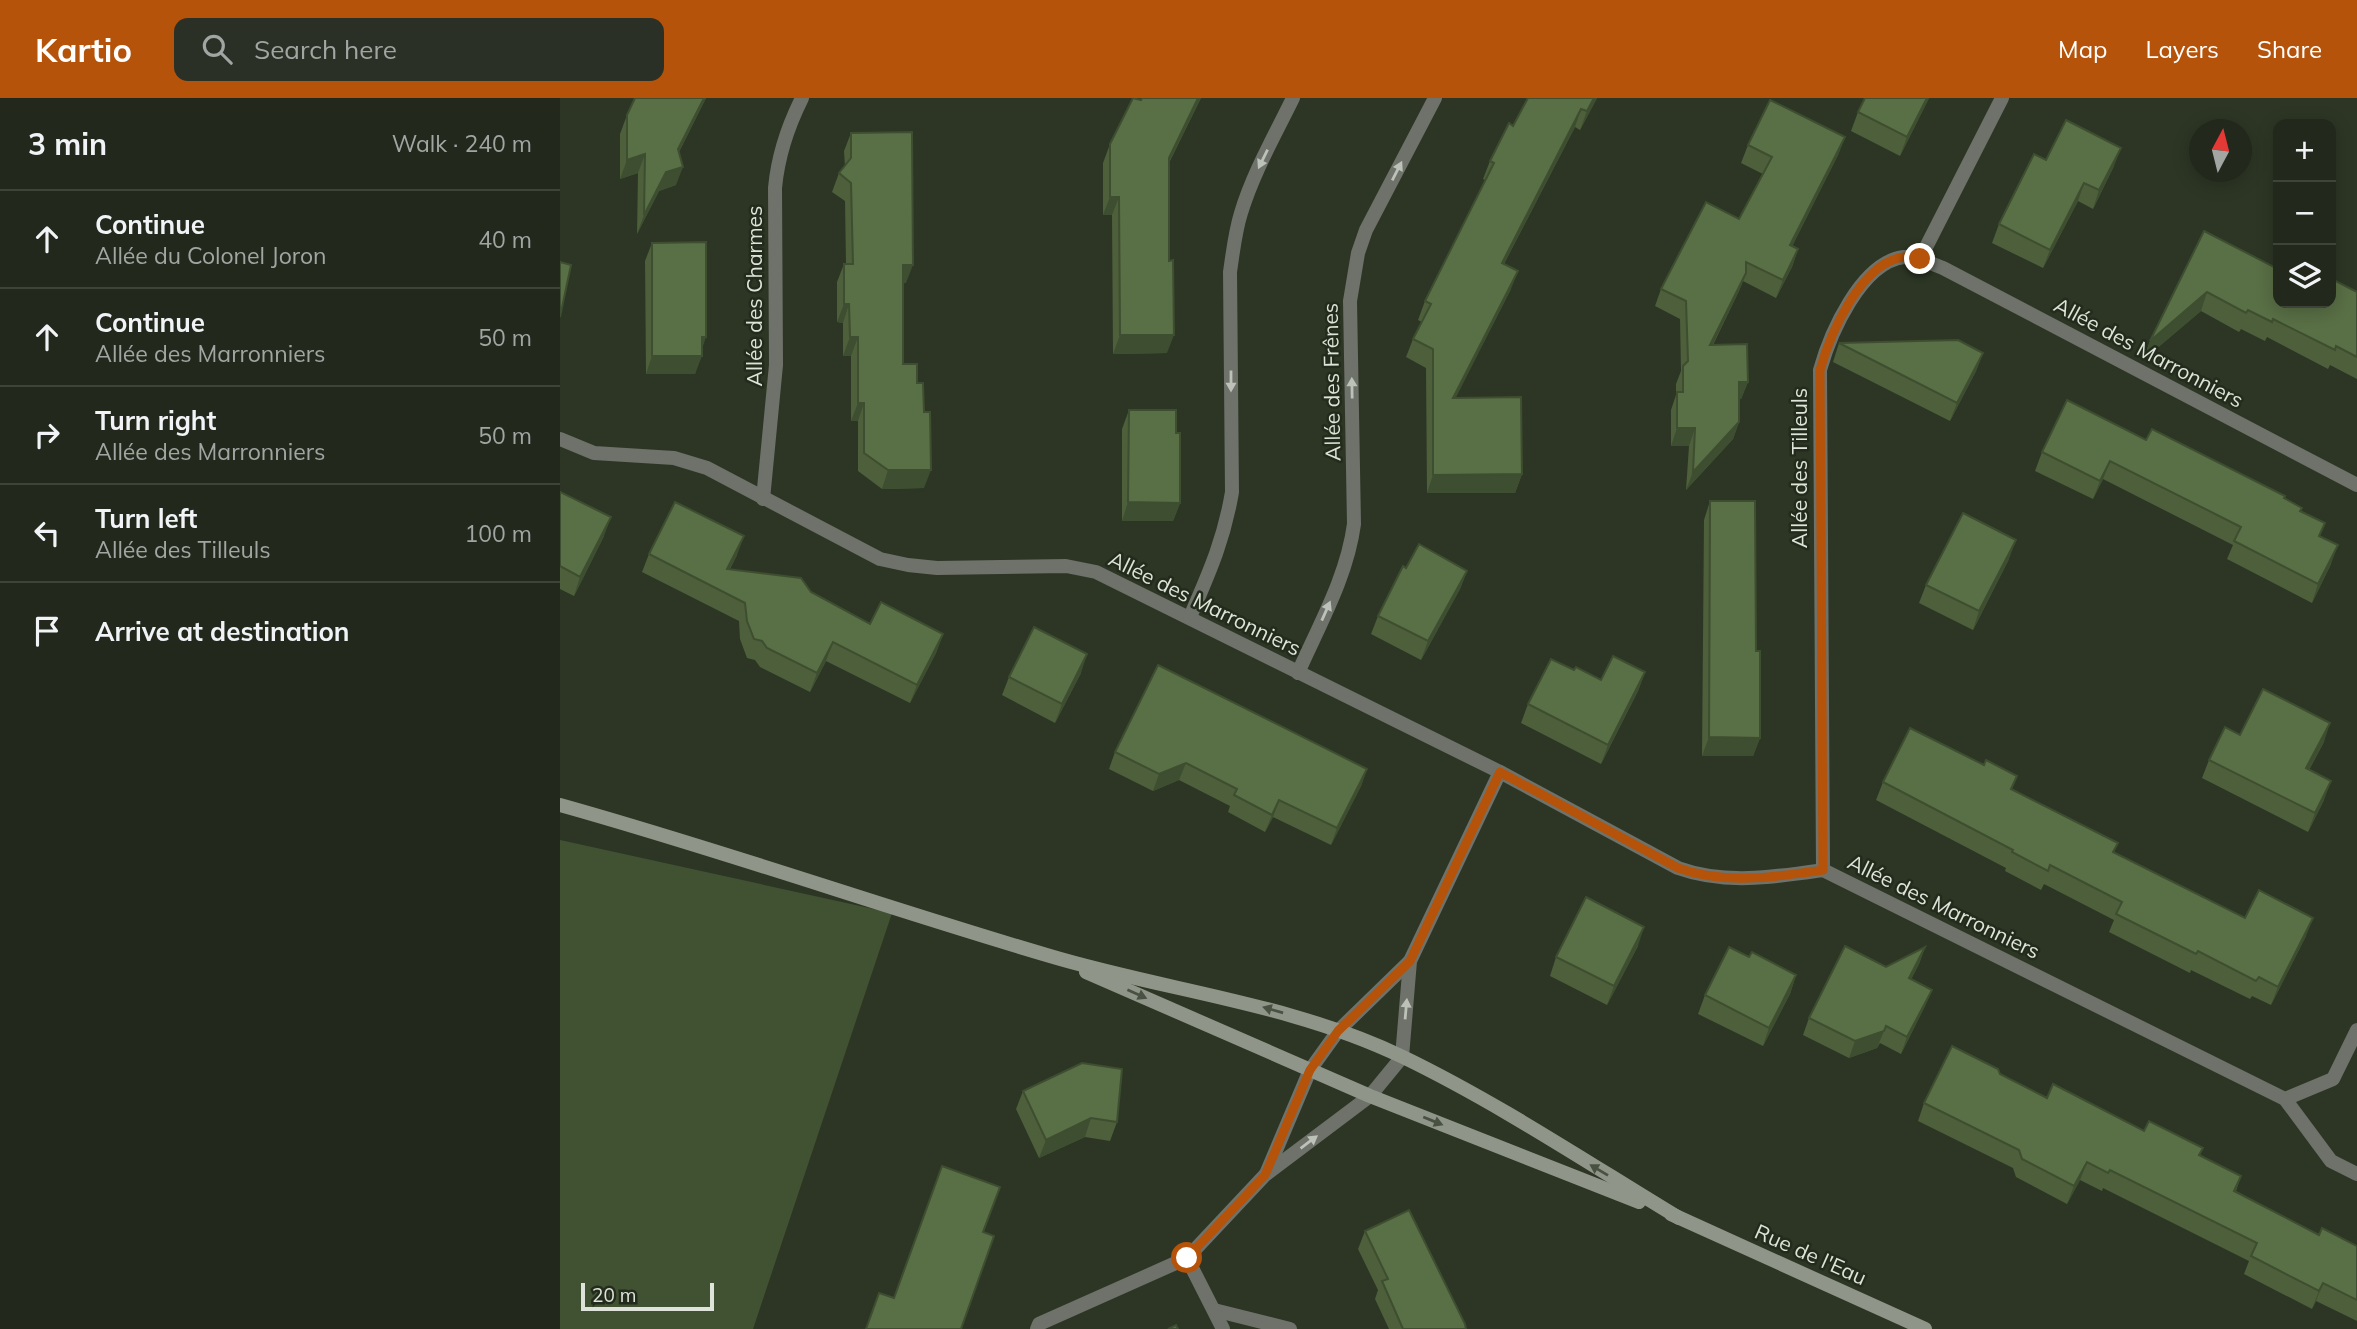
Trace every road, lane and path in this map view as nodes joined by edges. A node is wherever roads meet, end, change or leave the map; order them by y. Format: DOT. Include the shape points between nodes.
graph roads {
  1 [pos="802,98"];
  2 [pos="1293,98"];
  3 [pos="1435,98"];
  4 [pos="2001,98"];
  5 [pos="1920,259"];
  6 [pos="560,439"];
  7 [pos="2357,485"];
  8 [pos="764,499"];
  9 [pos="1190,617"];
  10 [pos="1298,673"];
  11 [pos="1500,772"];
  12 [pos="560,805"];
  13 [pos="1823,870"];
  14 [pos="1052,957"];
  15 [pos="1410,961"];
  16 [pos="2357,1030"];
  17 [pos="1338,1031"];
  18 [pos="1402,1057"];
  19 [pos="1310,1070"];
  20 [pos="1370,1096"];
  21 [pos="2285,1099"];
  22 [pos="2357,1174"];
  23 [pos="1265,1175"];
  24 [pos="1679,1218"];
  25 [pos="1187,1258"];
  26 [pos="1213,1310"];
  27 [pos="1037,1329"];
  28 [pos="1223,1329"];
  29 [pos="1290,1329"];
  30 [pos="1924,1329"];
  1 -- 8 [label="street, Allée des Charmes" via="782,144 775,188 776,365"];
  2 -- 9 [label="street, one-way" via="1258,169 1235,240 1230,272 1232,492 1226,528"];
  10 -- 3 [label="street, Allée des Frênes, one-way" via="1351,548 1350,301 1358,253"];
  4 -- 5 [label="street"];
  5 -- 7 [label="street, Allée des Marronniers"];
  5 -- 13 [label="street, Allée des Tilleuls" via="1904,257 1885,263 1866,278 1828,341 1820,370"];
  6 -- 8 [label="street, Allée des Marronniers" via="594,453 674,458 707,468"];
  8 -- 9 [label="street, Allée des Marronniers" via="880,559 937,568 1066,566 1096,572"];
  9 -- 10 [label="street, Allée des Marronniers"];
  10 -- 11 [label="street, Allée des Marronniers"];
  11 -- 13 [label="street, Allée des Marronniers" via="1699,876 1725,879"];
  11 -- 15 [label="street"];
  12 -- 14 [label="street"];
  13 -- 21 [label="street, Allée des Marronniers"];
  17 -- 14 [label="street, one-way" via="1274,1010"];
  14 -- 19 [label="street, one-way"];
  15 -- 17 [label="street"];
  18 -- 15 [label="street, one-way"];
  16 -- 21 [label="street" via="2333,1079"];
  17 -- 18 [label="street"];
  17 -- 19 [label="street"];
  18 -- 20 [label="street"];
  24 -- 18 [label="street, one-way"];
  19 -- 20 [label="street"];
  19 -- 23 [label="street"];
  23 -- 20 [label="street, one-way"];
  20 -- 24 [label="street, one-way"];
  21 -- 22 [label="street, Allée des Marronniers" via="2331,1161"];
  23 -- 25 [label="street"];
  24 -- 30 [label="street, Rue de l'Eau"];
  25 -- 26 [label="street"];
  25 -- 27 [label="street" via="1039,1324"];
  26 -- 28 [label="street"];
  26 -- 29 [label="street"];
}
